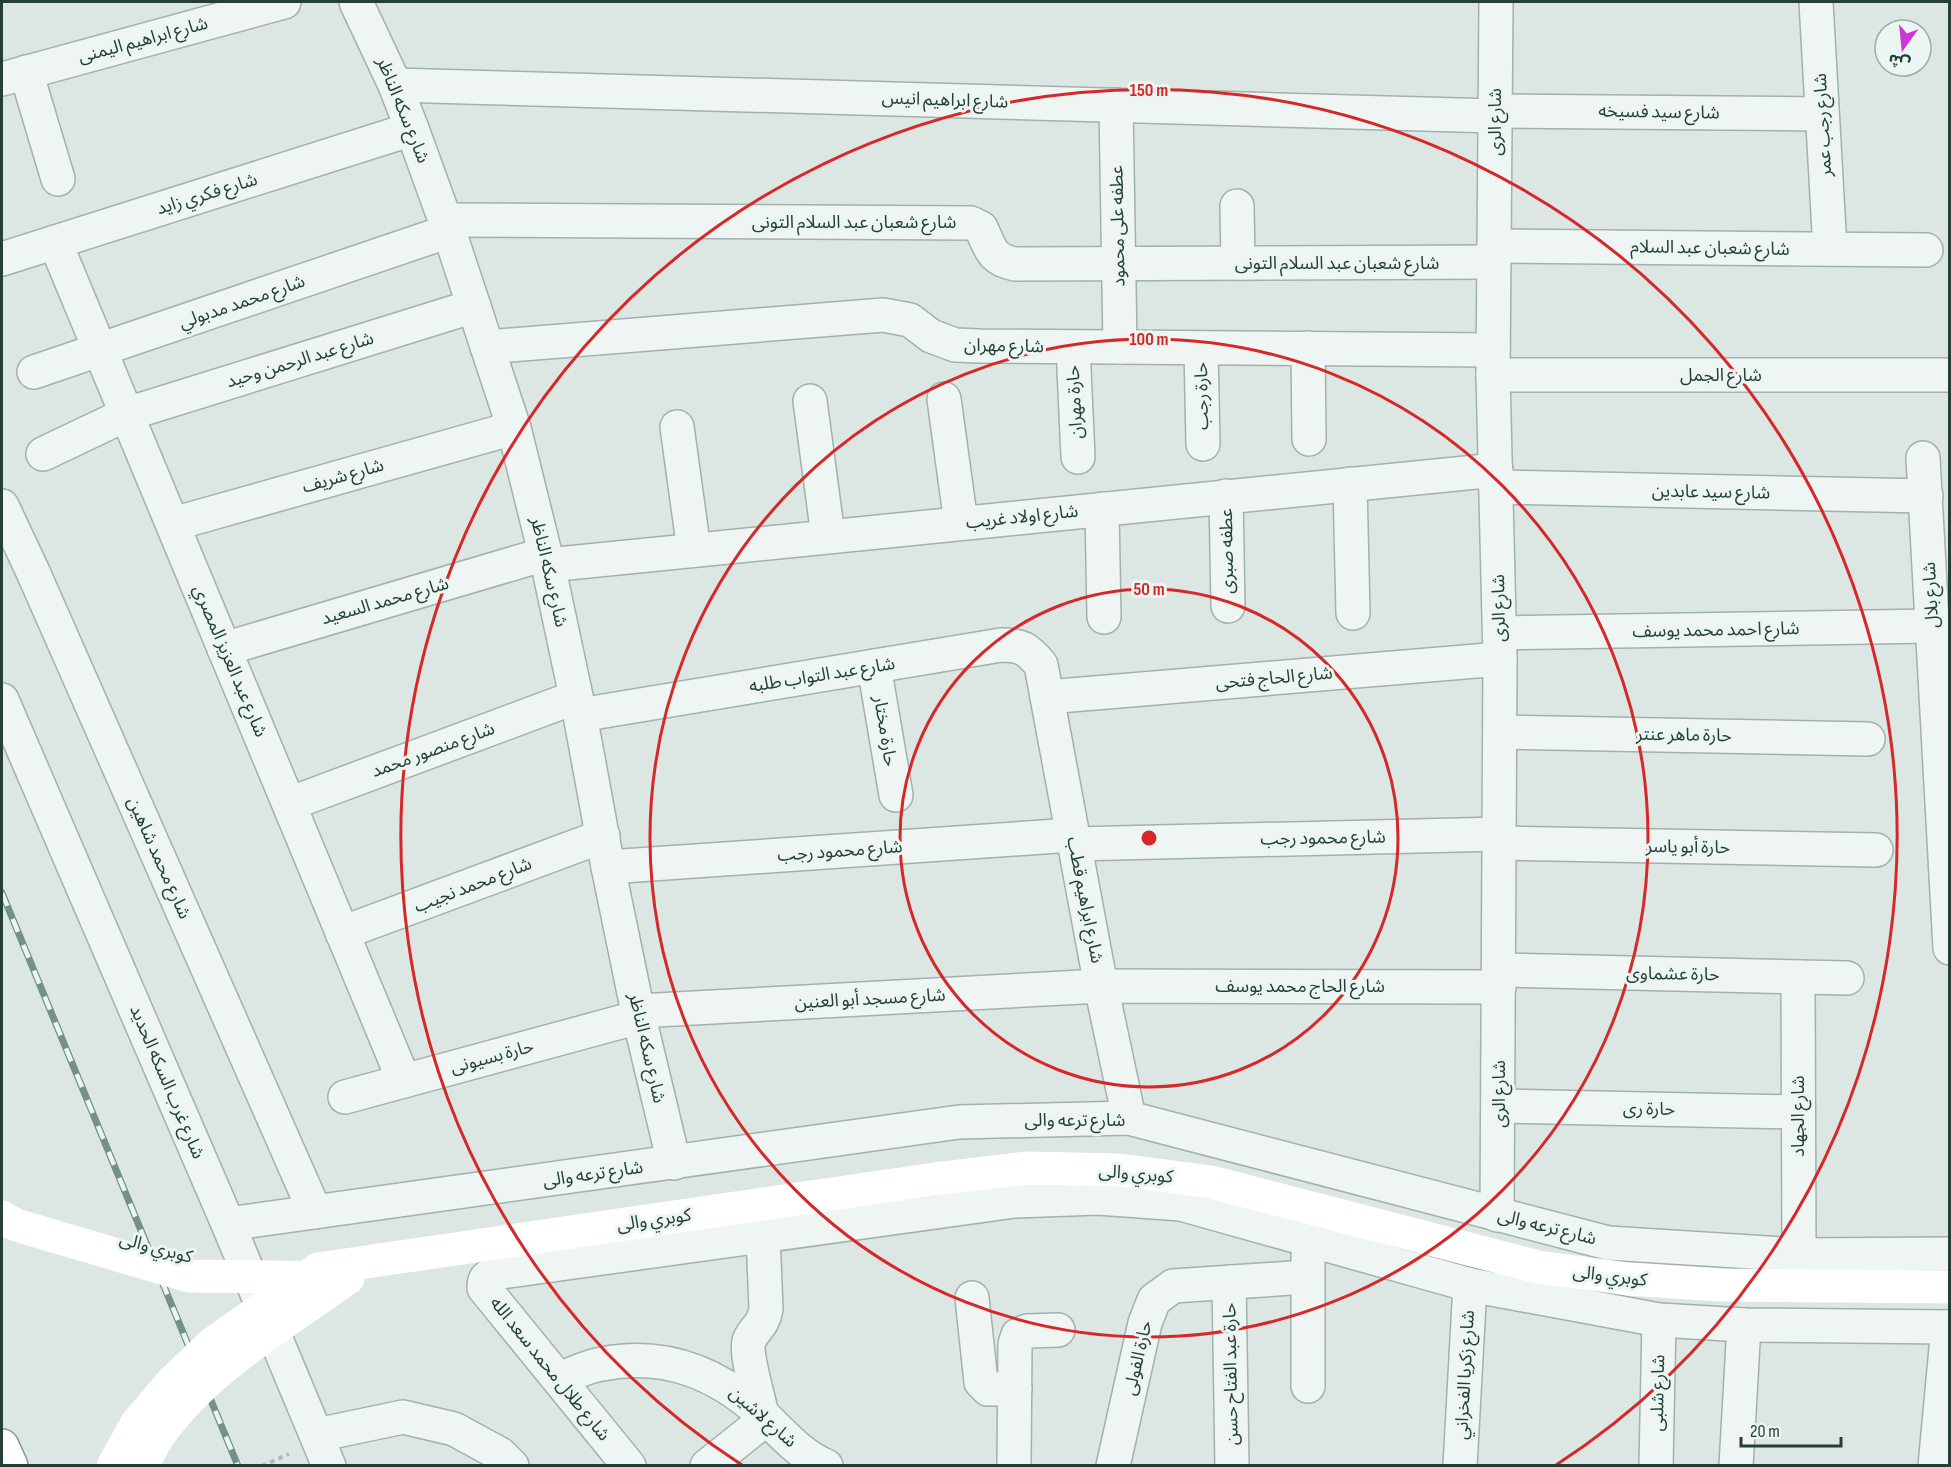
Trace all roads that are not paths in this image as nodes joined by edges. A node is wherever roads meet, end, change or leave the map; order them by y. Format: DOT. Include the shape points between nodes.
graph roads {
  1 [pos="284,2"];
  2 [pos="356,2"];
  3 [pos="1496,2"];
  4 [pos="1816,2"];
  5 [pos="14,76"];
  6 [pos="395,86"];
  7 [pos="1116,105"];
  8 [pos="1495,113"];
  9 [pos="1822,114"];
  10 [pos="412,129"];
  11 [pos="58,179"];
  12 [pos="1237,206"];
  13 [pos="447,225"];
  14 [pos="55,242"];
  15 [pos="1830,249"];
  16 [pos="1926,250"];
  17 [pos="1494,254"];
  18 [pos="2,259"];
  19 [pos="1119,263"];
  20 [pos="1238,263"];
  21 [pos="474,306"];
  22 [pos="487,346"];
  23 [pos="1073,347"];
  24 [pos="1120,347"];
  25 [pos="1202,348"];
  26 [pos="1308,348"];
  27 [pos="100,350"];
  28 [pos="1493,362"];
  29 [pos="34,372"];
  30 [pos="1950,375"];
  31 [pos="944,399"];
  32 [pos="810,401"];
  33 [pos="127,414"];
  34 [pos="678,427"];
  35 [pos="514,428"];
  36 [pos="1309,439"];
  37 [pos="1203,444"];
  38 [pos="43,454"];
  39 [pos="1078,457"];
  40 [pos="1923,458"];
  41 [pos="1496,479"];
  42 [pos="1350,484"];
  43 [pos="1226,496"];
  44 [pos="1926,496"];
  45 [pos="2,506"];
  46 [pos="1101,509"];
  47 [pos="961,523"];
  48 [pos="173,525"];
  49 [pos="828,536"];
  50 [pos="694,550"];
  51 [pos="547,559"];
  52 [pos="1228,606"];
  53 [pos="1353,613"];
  54 [pos="1104,617"];
  55 [pos="1932,626"];
  56 [pos="1500,646"];
  57 [pos="224,649"];
  58 [pos="874,666"];
  59 [pos="1045,689"];
  60 [pos="2,700"];
  61 [pos="578,706"];
  62 [pos="1500,732"];
  63 [pos="1868,739"];
  64 [pos="896,795"];
  65 [pos="289,804"];
  66 [pos="1500,838"];
  67 [pos="1073,839"];
  68 [pos="1876,850"];
  69 [pos="605,852"];
  70 [pos="342,933"];
  71 [pos="1950,948"];
  72 [pos="1798,977"];
  73 [pos="1846,978"];
  74 [pos="1499,979"];
  75 [pos="1101,986"];
  76 [pos="638,1014"];
  77 [pos="404,1081"];
  78 [pos="345,1097"];
  79 [pos="1499,1106"];
  80 [pos="1798,1112"];
  81 [pos="1129,1118"];
  82 [pos="674,1163"];
  83 [pos="2,1197"];
  84 [pos="315,1212"];
  85 [pos="1497,1215"];
  86 [pos="2,1217"];
  87 [pos="228,1224"];
  88 [pos="763,1235"];
  89 [pos="1309,1240"];
  90 [pos="1950,1254"];
  91 [pos="1799,1255"];
  92 [pos="333,1274"];
  93 [pos="1307,1277"];
  94 [pos="1229,1282"];
  95 [pos="1470,1285"];
  96 [pos="1950,1287"];
  97 [pos="1950,1295"];
  98 [pos="972,1299"];
  99 [pos="1659,1320"];
  100 [pos="1744,1325"];
  101 [pos="1949,1327"];
  102 [pos="1058,1330"];
  103 [pos="559,1379"];
  104 [pos="1308,1386"];
  105 [pos="1015,1389"];
  106 [pos="764,1417"];
  107 [pos="308,1442"];
  108 [pos="2,1446"];
  109 [pos="11,1466"];
  110 [pos="114,1466"];
  111 [pos="142,1466"];
  112 [pos="329,1466"];
  113 [pos="512,1466"];
  114 [pos="629,1466"];
  115 [pos="707,1466"];
  116 [pos="826,1466"];
  117 [pos="1014,1466"];
  118 [pos="1113,1466"];
  119 [pos="1232,1466"];
  120 [pos="1460,1466"];
  121 [pos="1656,1466"];
  122 [pos="1736,1466"];
  123 [pos="1935,1466"];
  1 -- 5 [label="street, شارع ابراهيم اليمنى"];
  2 -- 6 [label="street, شارع سكه الناظر"];
  3 -- 8 [label="street, شارع الرى"];
  4 -- 9 [label="street, شارع رجب عمر"];
  5 -- 11 [label="street"];
  6 -- 7 [label="street, شارع ابراهيم انيس"];
  6 -- 10 [label="street, شارع سكه الناظر"];
  7 -- 8 [label="street, شارع ابراهيم انيس"];
  7 -- 19 [label="street, عطفه على محمود"];
  8 -- 9 [label="street, شارع سيد فسيخه"];
  8 -- 17 [label="street, شارع الرى"];
  9 -- 15 [label="street, شارع رجب عمر"];
  10 -- 13 [label="street, شارع سكه الناظر"];
  10 -- 14 [label="street, شارع فكري زايد"];
  12 -- 20 [label="street"];
  13 -- 19 [label="street, شارع شعبان عبد السلام التونى" via="971,223 981,228 991,251 1001,261"];
  13 -- 21 [label="street, شارع سكه الناظر"];
  13 -- 27 [label="street, شارع محمد مدبولي"];
  14 -- 18 [label="street, شارع فكري زايد"];
  14 -- 27 [label="street, شارع عبد العزيز المصري"];
  15 -- 16 [label="street, شارع شعبان عبد السلام"];
  15 -- 17 [label="street, شارع شعبان عبد السلام"];
  17 -- 20 [label="street, شارع شعبان عبد السلام التونى"];
  17 -- 28 [label="street, شارع الرى"];
  19 -- 20 [label="street, شارع شعبان عبد السلام التونى"];
  19 -- 24 [label="street, عطفه على محمود"];
  21 -- 22 [label="street, شارع سكه الناظر"];
  21 -- 33 [label="street, شارع عبد الرحمن وحيد"];
  22 -- 23 [label="street, شارع مهران" via="883,315 910,320 932,336 955,345"];
  22 -- 35 [label="street, شارع سكه الناظر"];
  23 -- 24 [label="street, شارع مهران"];
  23 -- 39 [label="street, حارة مهران"];
  24 -- 25 [label="street, شارع مهران"];
  25 -- 26 [label="street, شارع مهران"];
  25 -- 37 [label="street, حارة رجب"];
  26 -- 28 [label="street, شارع مهران"];
  26 -- 36 [label="street"];
  27 -- 29 [label="street, شارع محمد مدبولي"];
  27 -- 33 [label="street, شارع عبد العزيز المصري"];
  28 -- 30 [label="street, شارع الجمل"];
  28 -- 41 [label="street, شارع الرى"];
  31 -- 47 [label="street"];
  32 -- 49 [label="street"];
  33 -- 38 [label="street, شارع عبد الرحمن وحيد"];
  33 -- 48 [label="street, شارع عبد العزيز المصري"];
  34 -- 50 [label="street"];
  35 -- 48 [label="street, شارع شريف"];
  35 -- 51 [label="street, شارع سكه الناظر"];
  40 -- 44 [label="street, شارع بلال"];
  41 -- 42 [label="street, شارع اولاد غريب"];
  41 -- 44 [label="street, شارع سيد عابدين"];
  41 -- 56 [label="street, شارع الرى"];
  42 -- 43 [label="street, شارع اولاد غريب"];
  42 -- 53 [label="street"];
  43 -- 46 [label="street, شارع اولاد غريب"];
  43 -- 52 [label="street, عطفه صبرى"];
  44 -- 55 [label="street, شارع بلال"];
  45 -- 84 [label="street, شارع محمد شاهين"];
  46 -- 47 [label="street, شارع اولاد غريب"];
  46 -- 54 [label="street"];
  47 -- 49 [label="street, شارع اولاد غريب"];
  48 -- 57 [label="street, شارع عبد العزيز المصري"];
  49 -- 50 [label="street, شارع اولاد غريب"];
  50 -- 51 [label="street, شارع اولاد غريب"];
  51 -- 57 [label="street, شارع محمد السعيد"];
  51 -- 61 [label="street, شارع سكه الناظر"];
  55 -- 56 [label="street, شارع احمد محمد يوسف"];
  55 -- 71 [label="street, شارع بلال"];
  56 -- 59 [label="street, شارع الحاج فتحى"];
  56 -- 62 [label="street, شارع الرى"];
  57 -- 65 [label="street, شارع عبد العزيز المصري"];
  58 -- 59 [label="street, شارع عبد التواب طلبه" via="1017,645 1031,652 1041,665"];
  58 -- 61 [label="street, شارع عبد التواب طلبه"];
  58 -- 64 [label="street, حارة مختار"];
  59 -- 67 [label="street, شارع ابراهيم قطب"];
  60 -- 87 [label="street, شارع غرب السكه الحديد"];
  61 -- 65 [label="street, شارع منصور محمد"];
  61 -- 69 [label="street, شارع سكه الناظر"];
  62 -- 63 [label="street, حارة ماهر عنتر"];
  62 -- 66 [label="street, شارع الرى"];
  65 -- 70 [label="street, شارع عبد العزيز المصري"];
  66 -- 67 [label="street, شارع محمود رجب"];
  66 -- 68 [label="street, حارة أبو ياسر"];
  66 -- 74 [label="street, شارع الرى"];
  67 -- 69 [label="street, شارع محمود رجب"];
  67 -- 75 [label="street, شارع ابراهيم قطب"];
  69 -- 70 [label="street, شارع محمد نجيب"];
  69 -- 76 [label="street, شارع سكه الناظر"];
  70 -- 77 [label="street, شارع عبد العزيز المصري"];
  72 -- 73 [label="street, حارة عشماوى"];
  72 -- 74 [label="street, حارة عشماوى"];
  72 -- 80 [label="street, شارع الجهاد"];
  74 -- 75 [label="street, شارع الحاج محمد يوسف"];
  74 -- 79 [label="street, شارع الرى"];
  75 -- 76 [label="street, شارع مسجد أبو العنين"];
  75 -- 81 [label="street, شارع ابراهيم قطب"];
  76 -- 77 [label="street, حارة بسيونى"];
  76 -- 82 [label="street, شارع سكه الناظر"];
  77 -- 78 [label="street, حارة بسيونى"];
  79 -- 80 [label="street, حارة رى"];
  79 -- 85 [label="street, شارع الرى"];
  80 -- 91 [label="street, شارع الجهاد"];
  81 -- 82 [label="street, شارع ترعه والى" via="959,1122"];
  81 -- 85 [label="street, شارع ترعه والى"];
  82 -- 84 [label="street, شارع ترعه والى"];
  83 -- 92 [label="main road, كوبري والى" via="23,1209 191,1259"];
  84 -- 87 [label="street, شارع ترعه والى"];
  85 -- 91 [label="street, شارع ترعه والى" via="1608,1243"];
  86 -- 92 [label="main road, كوبري والى, bridge" via="16,1225 189,1276"];
  87 -- 107 [label="street, شارع غرب السكه الحديد"];
  88 -- 89 [label="street" via="1015,1201 1098,1198 1181,1204"];
  88 -- 103 [label="street, شارع طلال محمد سعد الله" via="494,1273 484,1281 484,1288"];
  88 -- 106 [label="street" via="766,1309 764,1321 749,1340 748,1351"];
  89 -- 93 [label="street"];
  89 -- 95 [label="street"];
  90 -- 91 [label="street, شارع ترعه والى"];
  92 -- 96 [label="main road, كوبري والى" via="923,1180 1028,1168 1120,1170 1211,1182 1538,1267 1628,1279 1720,1285"];
  92 -- 97 [label="main road, كوبري والى" via="936,1183 1028,1174 1119,1175 1210,1187 1548,1273 1628,1284 1719,1290"];
  92 -- 110 [label="main road, كوبري والى, bridge" via="212,1344 137,1423"];
  92 -- 111 [label="main road, كوبري والى, bridge" via="188,1401 158,1437"];
  93 -- 94 [label="street, حارة الفولى"];
  93 -- 104 [label="street"];
  94 -- 118 [label="street, حارة الفولى" via="1173,1286 1154,1300 1145,1323"];
  94 -- 119 [label="street, حارة عبد الفتاح حسن"];
  95 -- 99 [label="street"];
  95 -- 120 [label="street, شارع زكريا الفخراني"];
  98 -- 105 [label="street" via="981,1382 988,1389"];
  99 -- 100 [label="street"];
  99 -- 121 [label="street, شارع شلبى"];
  100 -- 101 [label="street"];
  100 -- 122 [label="street"];
  101 -- 123 [label="street"];
  102 -- 105 [label="street" via="1018,1335"];
  103 -- 106 [label="street, شارع لاشين" via="600,1364 644,1359 688,1367 728,1386"];
  103 -- 114 [label="street, شارع طلال محمد سعد الله"];
  105 -- 117 [label="street"];
  106 -- 115 [label="street"];
  106 -- 116 [label="street, شارع لاشين" via="789,1442"];
  107 -- 112 [label="street, شارع غرب السكه الحديد"];
  107 -- 113 [label="street" via="403,1417 454,1429 500,1454"];
  108 -- 109 [label="main road"];
}
